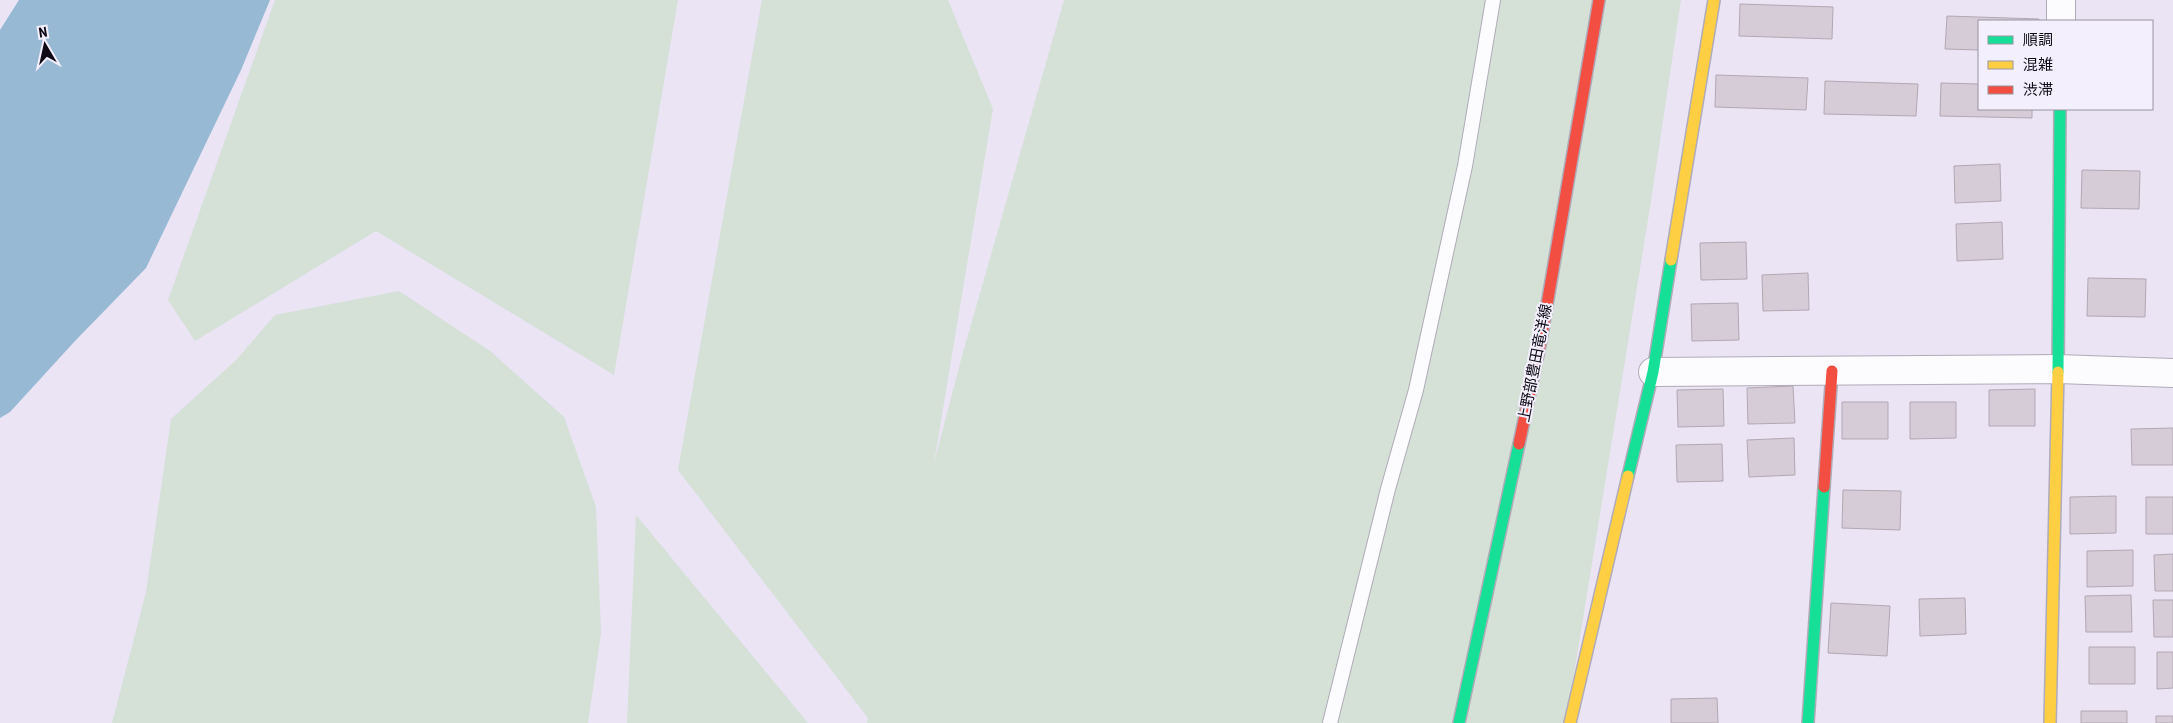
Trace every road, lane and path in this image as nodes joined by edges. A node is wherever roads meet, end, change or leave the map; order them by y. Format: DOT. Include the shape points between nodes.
graph roads {
  1 [pos="1493,0"];
  2 [pos="1599,0"];
  3 [pos="1714,0"];
  4 [pos="2061,0"];
  5 [pos="2061,20"];
  6 [pos="2060,110"];
  7 [pos="2058,368"];
  8 [pos="1832,371"];
  9 [pos="1653,372"];
  10 [pos="2173,373"];
  11 [pos="1330,723"];
  12 [pos="1459,723"];
  13 [pos="1570,723"];
  14 [pos="1808,723"];
  15 [pos="2050,723"];
  1 -- 11 [label="lane" via="1465,166 1416,390"];
  2 -- 12 [label="street, 上野部豊田竜洋線" via="1541,340"];
  3 -- 9 [label="street"];
  4 -- 5 [label="street"];
  6 -- 7 [label="street"];
  7 -- 8 [label="street"];
  7 -- 10 [label="street"];
  7 -- 15 [label="street"];
  8 -- 9 [label="street"];
  8 -- 14 [label="street"];
  9 -- 13 [label="street"];
}
